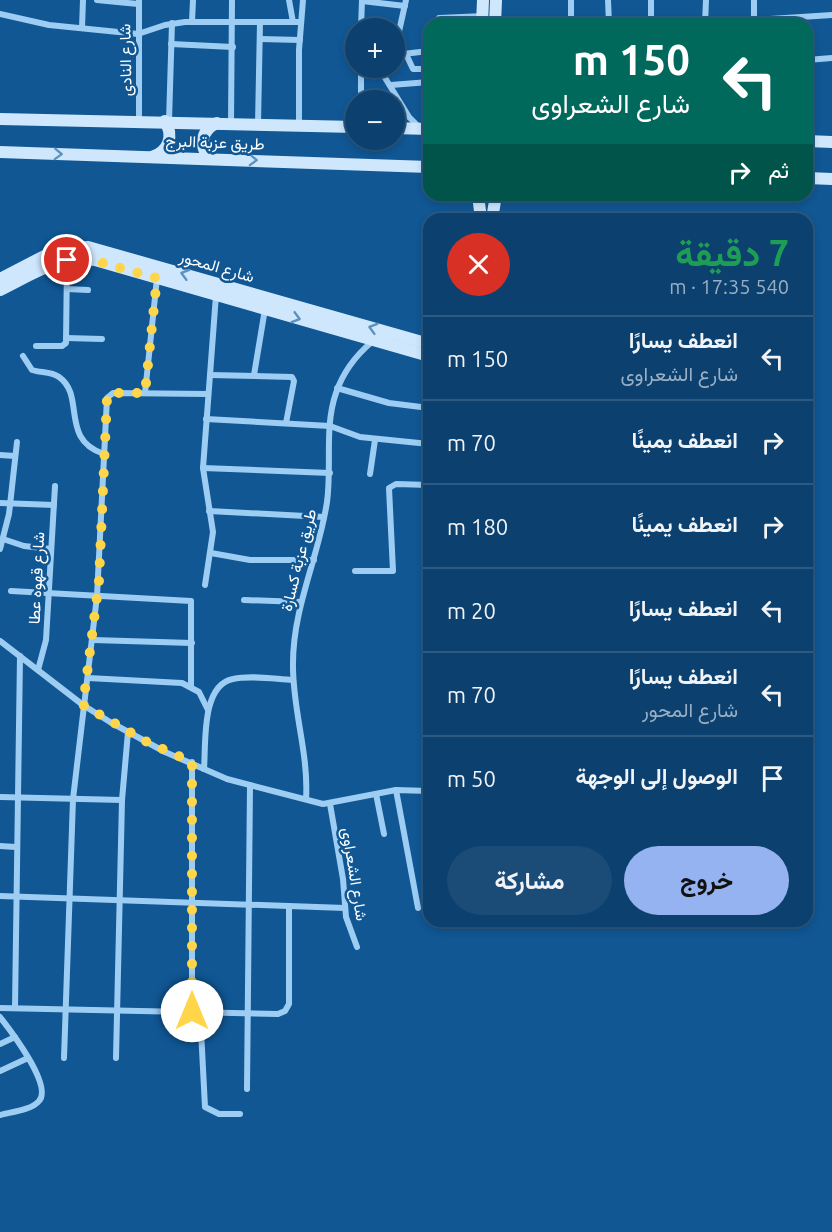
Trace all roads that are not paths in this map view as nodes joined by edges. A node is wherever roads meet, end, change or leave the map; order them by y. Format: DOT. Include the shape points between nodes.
graph roads {
  1 [pos="83,0"];
  2 [pos="97,0"];
  3 [pos="193,0"];
  4 [pos="232,0"];
  5 [pos="290,0"];
  6 [pos="303,0"];
  7 [pos="483,0"];
  8 [pos="496,0"];
  9 [pos="571,0"];
  10 [pos="608,0"];
  11 [pos="651,0"];
  12 [pos="706,0"];
  13 [pos="754,0"];
  14 [pos="362,1"];
  15 [pos="139,2"];
  16 [pos="406,3"];
  17 [pos="0,14"];
  18 [pos="832,15"];
  19 [pos="362,18"];
  20 [pos="402,18"];
  21 [pos="488,18"];
  22 [pos="490,18"];
  23 [pos="570,18"];
  24 [pos="609,18"];
  25 [pos="651,18"];
  26 [pos="705,18"];
  27 [pos="754,18"];
  28 [pos="799,18"];
  29 [pos="192,22"];
  30 [pos="232,22"];
  31 [pos="260,22"];
  32 [pos="293,22"];
  33 [pos="301,22"];
  34 [pos="172,23"];
  35 [pos="82,28"];
  36 [pos="138,34"];
  37 [pos="260,39"];
  38 [pos="300,40"];
  39 [pos="171,44"];
  40 [pos="233,47"];
  41 [pos="423,52"];
  42 [pos="406,54"];
  43 [pos="832,58"];
  44 [pos="813,60"];
  45 [pos="423,69"];
  46 [pos="386,78"];
  47 [pos="423,82"];
  48 [pos="391,85"];
  49 [pos="0,119"];
  50 [pos="139,121"];
  51 [pos="167,121"];
  52 [pos="217,123"];
  53 [pos="231,123"];
  54 [pos="258,124"];
  55 [pos="299,125"];
  56 [pos="345,125"];
  57 [pos="423,127"];
  58 [pos="405,128"];
  59 [pos="423,129"];
  60 [pos="813,141"];
  61 [pos="832,142"];
  62 [pos="0,152"];
  63 [pos="151,157"];
  64 [pos="210,159"];
  65 [pos="423,167"];
  66 [pos="813,178"];
  67 [pos="832,179"];
  68 [pos="67,260"];
  69 [pos="133,265"];
  70 [pos="157,278"];
  71 [pos="0,279"];
  72 [pos="67,289"];
  73 [pos="0,290"];
  74 [pos="88,290"];
  75 [pos="216,295"];
  76 [pos="264,309"];
  77 [pos="66,338"];
  78 [pos="102,339"];
  79 [pos="373,341"];
  80 [pos="423,342"];
  81 [pos="36,346"];
  82 [pos="423,354"];
  83 [pos="23,356"];
  84 [pos="210,375"];
  85 [pos="254,375"];
  86 [pos="337,388"];
  87 [pos="145,393"];
  88 [pos="208,394"];
  89 [pos="423,407"];
  90 [pos="206,419"];
  91 [pos="286,423"];
  92 [pos="330,426"];
  93 [pos="375,440"];
  94 [pos="17,441"];
  95 [pos="423,444"];
  96 [pos="104,454"];
  97 [pos="0,455"];
  98 [pos="15,456"];
  99 [pos="203,468"];
  100 [pos="330,473"];
  101 [pos="370,474"];
  102 [pos="423,485"];
  103 [pos="55,486"];
  104 [pos="0,503"];
  105 [pos="10,504"];
  106 [pos="54,505"];
  107 [pos="209,511"];
  108 [pos="324,517"];
  109 [pos="3,539"];
  110 [pos="0,549"];
  111 [pos="51,549"];
  112 [pos="211,553"];
  113 [pos="314,560"];
  114 [pos="355,572"];
  115 [pos="205,585"];
  116 [pos="11,591"];
  117 [pos="49,593"];
  118 [pos="98,596"];
  119 [pos="244,600"];
  120 [pos="301,602"];
  121 [pos="93,640"];
  122 [pos="0,641"];
  123 [pos="192,643"];
  124 [pos="20,656"];
  125 [pos="38,670"];
  126 [pos="88,678"];
  127 [pos="293,680"];
  128 [pos="191,687"];
  129 [pos="83,705"];
  130 [pos="208,712"];
  131 [pos="128,732"];
  132 [pos="192,762"];
  133 [pos="204,769"];
  134 [pos="250,785"];
  135 [pos="396,790"];
  136 [pos="423,791"];
  137 [pos="376,794"];
  138 [pos="0,797"];
  139 [pos="17,797"];
  140 [pos="73,799"];
  141 [pos="306,799"];
  142 [pos="122,800"];
  143 [pos="330,804"];
  144 [pos="384,834"];
  145 [pos="0,846"];
  146 [pos="16,847"];
  147 [pos="0,896"];
  148 [pos="16,896"];
  149 [pos="69,898"];
  150 [pos="121,900"];
  151 [pos="192,902"];
  152 [pos="249,905"];
  153 [pos="289,906"];
  154 [pos="345,908"];
  155 [pos="418,908"];
  156 [pos="357,947"];
  157 [pos="0,1008"];
  158 [pos="15,1008"];
  159 [pos="66,1009"];
  160 [pos="118,1010"];
  161 [pos="192,1011"];
  162 [pos="200,1011"];
  163 [pos="248,1013"];
  164 [pos="0,1017"];
  165 [pos="15,1037"];
  166 [pos="0,1044"];
  167 [pos="28,1058"];
  168 [pos="64,1058"];
  169 [pos="116,1059"];
  170 [pos="0,1071"];
  171 [pos="248,1089"];
  172 [pos="240,1114"];
  173 [pos="0,1115"];
  1 -- 35 [label="street"];
  2 -- 15 [label="street"];
  3 -- 29 [label="street"];
  4 -- 30 [label="street"];
  5 -- 32 [label="street"];
  6 -- 33 [label="street"];
  7 -- 21 [label="street"];
  8 -- 22 [label="street"];
  9 -- 23 [label="street"];
  10 -- 24 [label="street"];
  11 -- 25 [label="street"];
  12 -- 26 [label="street"];
  13 -- 27 [label="street"];
  14 -- 16 [label="street"];
  14 -- 19 [label="street"];
  15 -- 36 [label="street, شارع النادى"];
  16 -- 20 [label="street"];
  17 -- 35 [label="street"];
  18 -- 28 [label="street"];
  29 -- 30 [label="street"];
  29 -- 34 [label="street"];
  30 -- 31 [label="street"];
  30 -- 40 [label="street"];
  31 -- 32 [label="street"];
  31 -- 37 [label="street"];
  32 -- 33 [label="street"];
  33 -- 38 [label="street"];
  34 -- 36 [label="street"];
  34 -- 39 [label="street"];
  35 -- 36 [label="street"];
  36 -- 50 [label="street, شارع النادى"];
  37 -- 38 [label="street"];
  37 -- 54 [label="street"];
  38 -- 55 [label="street"];
  39 -- 40 [label="street"];
  39 -- 51 [label="street"];
  40 -- 53 [label="street"];
  41 -- 42 [label="street"];
  42 -- 45 [label="street" via="413,69"];
  43 -- 44 [label="street"];
  46 -- 48 [label="street"];
  47 -- 48 [label="street"];
  48 -- 57 [label="street" via="410,117"];
  49 -- 50 [label="street, طريق عزبة البرج"];
  50 -- 51 [label="street, طريق عزبة البرج"];
  51 -- 52 [label="street, طريق عزبة البرج"];
  51 -- 63 [label="street" via="168,143"];
  52 -- 53 [label="street, طريق عزبة البرج"];
  52 -- 64 [label="street" via="208,127 202,139"];
  53 -- 54 [label="street, طريق عزبة البرج"];
  54 -- 55 [label="street, طريق عزبة البرج"];
  55 -- 56 [label="street, طريق عزبة البرج"];
  58 -- 59 [label="street"];
  60 -- 61 [label="street"];
  62 -- 63 [label="street, طريق عزبة البرج, one-way"];
  63 -- 64 [label="street, طريق عزبة البرج"];
  64 -- 65 [label="street, طريق عزبة البرج, one-way"];
  66 -- 67 [label="street"];
  68 -- 69 [label="street, شارع المحور"];
  68 -- 72 [label="street"];
  68 -- 73 [label="street, شارع المحور"];
  69 -- 70 [label="street, شارع المحور"];
  69 -- 71 [label="street, شارع المحور" via="93,248 64,248 40,256"];
  80 -- 69 [label="street, شارع المحور, one-way"];
  70 -- 75 [label="street, شارع المحور"];
  70 -- 87 [label="street"];
  72 -- 74 [label="street"];
  72 -- 77 [label="street"];
  75 -- 76 [label="street, شارع المحور"];
  75 -- 84 [label="street"];
  76 -- 79 [label="street, شارع المحور, one-way"];
  76 -- 85 [label="street"];
  77 -- 78 [label="street"];
  77 -- 81 [label="street" via="62,346"];
  79 -- 82 [label="street, شارع المحور"];
  79 -- 86 [label="street, طريق عزبة كسارة" via="350,364"];
  83 -- 96 [label="street" via="32,370 53,374 64,382 79,435 88,446"];
  84 -- 85 [label="street"];
  84 -- 88 [label="street"];
  85 -- 91 [label="street" via="293,378"];
  86 -- 89 [label="street" via="389,403"];
  86 -- 92 [label="street, طريق عزبة كسارة"];
  87 -- 88 [label="street"];
  87 -- 96 [label="street" via="108,396"];
  88 -- 90 [label="street"];
  90 -- 91 [label="street"];
  90 -- 99 [label="street"];
  91 -- 92 [label="street"];
  92 -- 93 [label="street"];
  92 -- 100 [label="street, طريق عزبة كسارة"];
  93 -- 95 [label="street"];
  93 -- 101 [label="street"];
  94 -- 98 [label="street"];
  96 -- 118 [label="street"];
  97 -- 98 [label="street"];
  98 -- 105 [label="street"];
  99 -- 100 [label="street"];
  99 -- 107 [label="street"];
  100 -- 108 [label="street, طريق عزبة كسارة"];
  102 -- 114 [label="street" via="396,484 389,488 393,571"];
  103 -- 106 [label="street, شارع قهوه عطا"];
  104 -- 105 [label="street"];
  105 -- 106 [label="street"];
  105 -- 109 [label="street"];
  106 -- 111 [label="street, شارع قهوه عطا"];
  107 -- 108 [label="street"];
  107 -- 112 [label="street"];
  108 -- 113 [label="street, طريق عزبة كسارة"];
  109 -- 110 [label="street"];
  109 -- 111 [label="street" via="29,548"];
  111 -- 117 [label="street, شارع قهوه عطا"];
  112 -- 113 [label="street" via="250,560"];
  112 -- 115 [label="street"];
  113 -- 120 [label="street, طريق عزبة كسارة"];
  116 -- 117 [label="street"];
  117 -- 118 [label="street"];
  117 -- 125 [label="street, شارع قهوه عطا" via="46,647"];
  118 -- 121 [label="street"];
  118 -- 123 [label="street" via="191,601"];
  119 -- 120 [label="street"];
  120 -- 127 [label="street, طريق عزبة كسارة" via="294,640"];
  121 -- 123 [label="street"];
  121 -- 126 [label="street"];
  122 -- 124 [label="street"];
  123 -- 128 [label="street"];
  124 -- 125 [label="street"];
  124 -- 139 [label="street"];
  125 -- 129 [label="street"];
  126 -- 128 [label="street" via="177,682"];
  126 -- 129 [label="street"];
  127 -- 130 [label="street" via="225,681 212,694"];
  127 -- 141 [label="street, طريق عزبة كسارة" via="306,761"];
  128 -- 130 [label="street" via="204,699"];
  129 -- 131 [label="street"];
  129 -- 140 [label="street"];
  130 -- 133 [label="street"];
  131 -- 132 [label="street"];
  131 -- 142 [label="street"];
  132 -- 133 [label="street"];
  132 -- 151 [label="street"];
  133 -- 134 [label="street"];
  134 -- 141 [label="street"];
  134 -- 152 [label="street"];
  135 -- 136 [label="street"];
  135 -- 137 [label="street"];
  135 -- 155 [label="street"];
  137 -- 143 [label="street"];
  137 -- 144 [label="street"];
  138 -- 139 [label="street"];
  139 -- 140 [label="street"];
  139 -- 146 [label="street"];
  140 -- 142 [label="street"];
  140 -- 149 [label="street"];
  141 -- 143 [label="street"];
  142 -- 150 [label="street"];
  143 -- 154 [label="street, شارع الشعراوى"];
  145 -- 146 [label="street"];
  146 -- 148 [label="street"];
  147 -- 148 [label="street"];
  148 -- 149 [label="street"];
  148 -- 158 [label="street"];
  149 -- 150 [label="street"];
  149 -- 159 [label="street"];
  150 -- 151 [label="street"];
  150 -- 160 [label="street"];
  151 -- 152 [label="street"];
  151 -- 161 [label="street"];
  152 -- 153 [label="street"];
  152 -- 163 [label="street"];
  153 -- 154 [label="street"];
  153 -- 163 [label="street" via="289,1004 278,1014"];
  154 -- 156 [label="street, شارع الشعراوى"];
  157 -- 158 [label="street"];
  158 -- 159 [label="street"];
  159 -- 160 [label="street"];
  159 -- 168 [label="street"];
  160 -- 161 [label="street"];
  160 -- 169 [label="street"];
  161 -- 162 [label="street"];
  162 -- 163 [label="street"];
  162 -- 172 [label="street" via="205,1107 219,1114"];
  163 -- 171 [label="street"];
  164 -- 165 [label="street"];
  165 -- 166 [label="street"];
  165 -- 167 [label="street"];
  167 -- 170 [label="street"];
  167 -- 173 [label="street" via="42,1085 41,1099 33,1106"];
}
